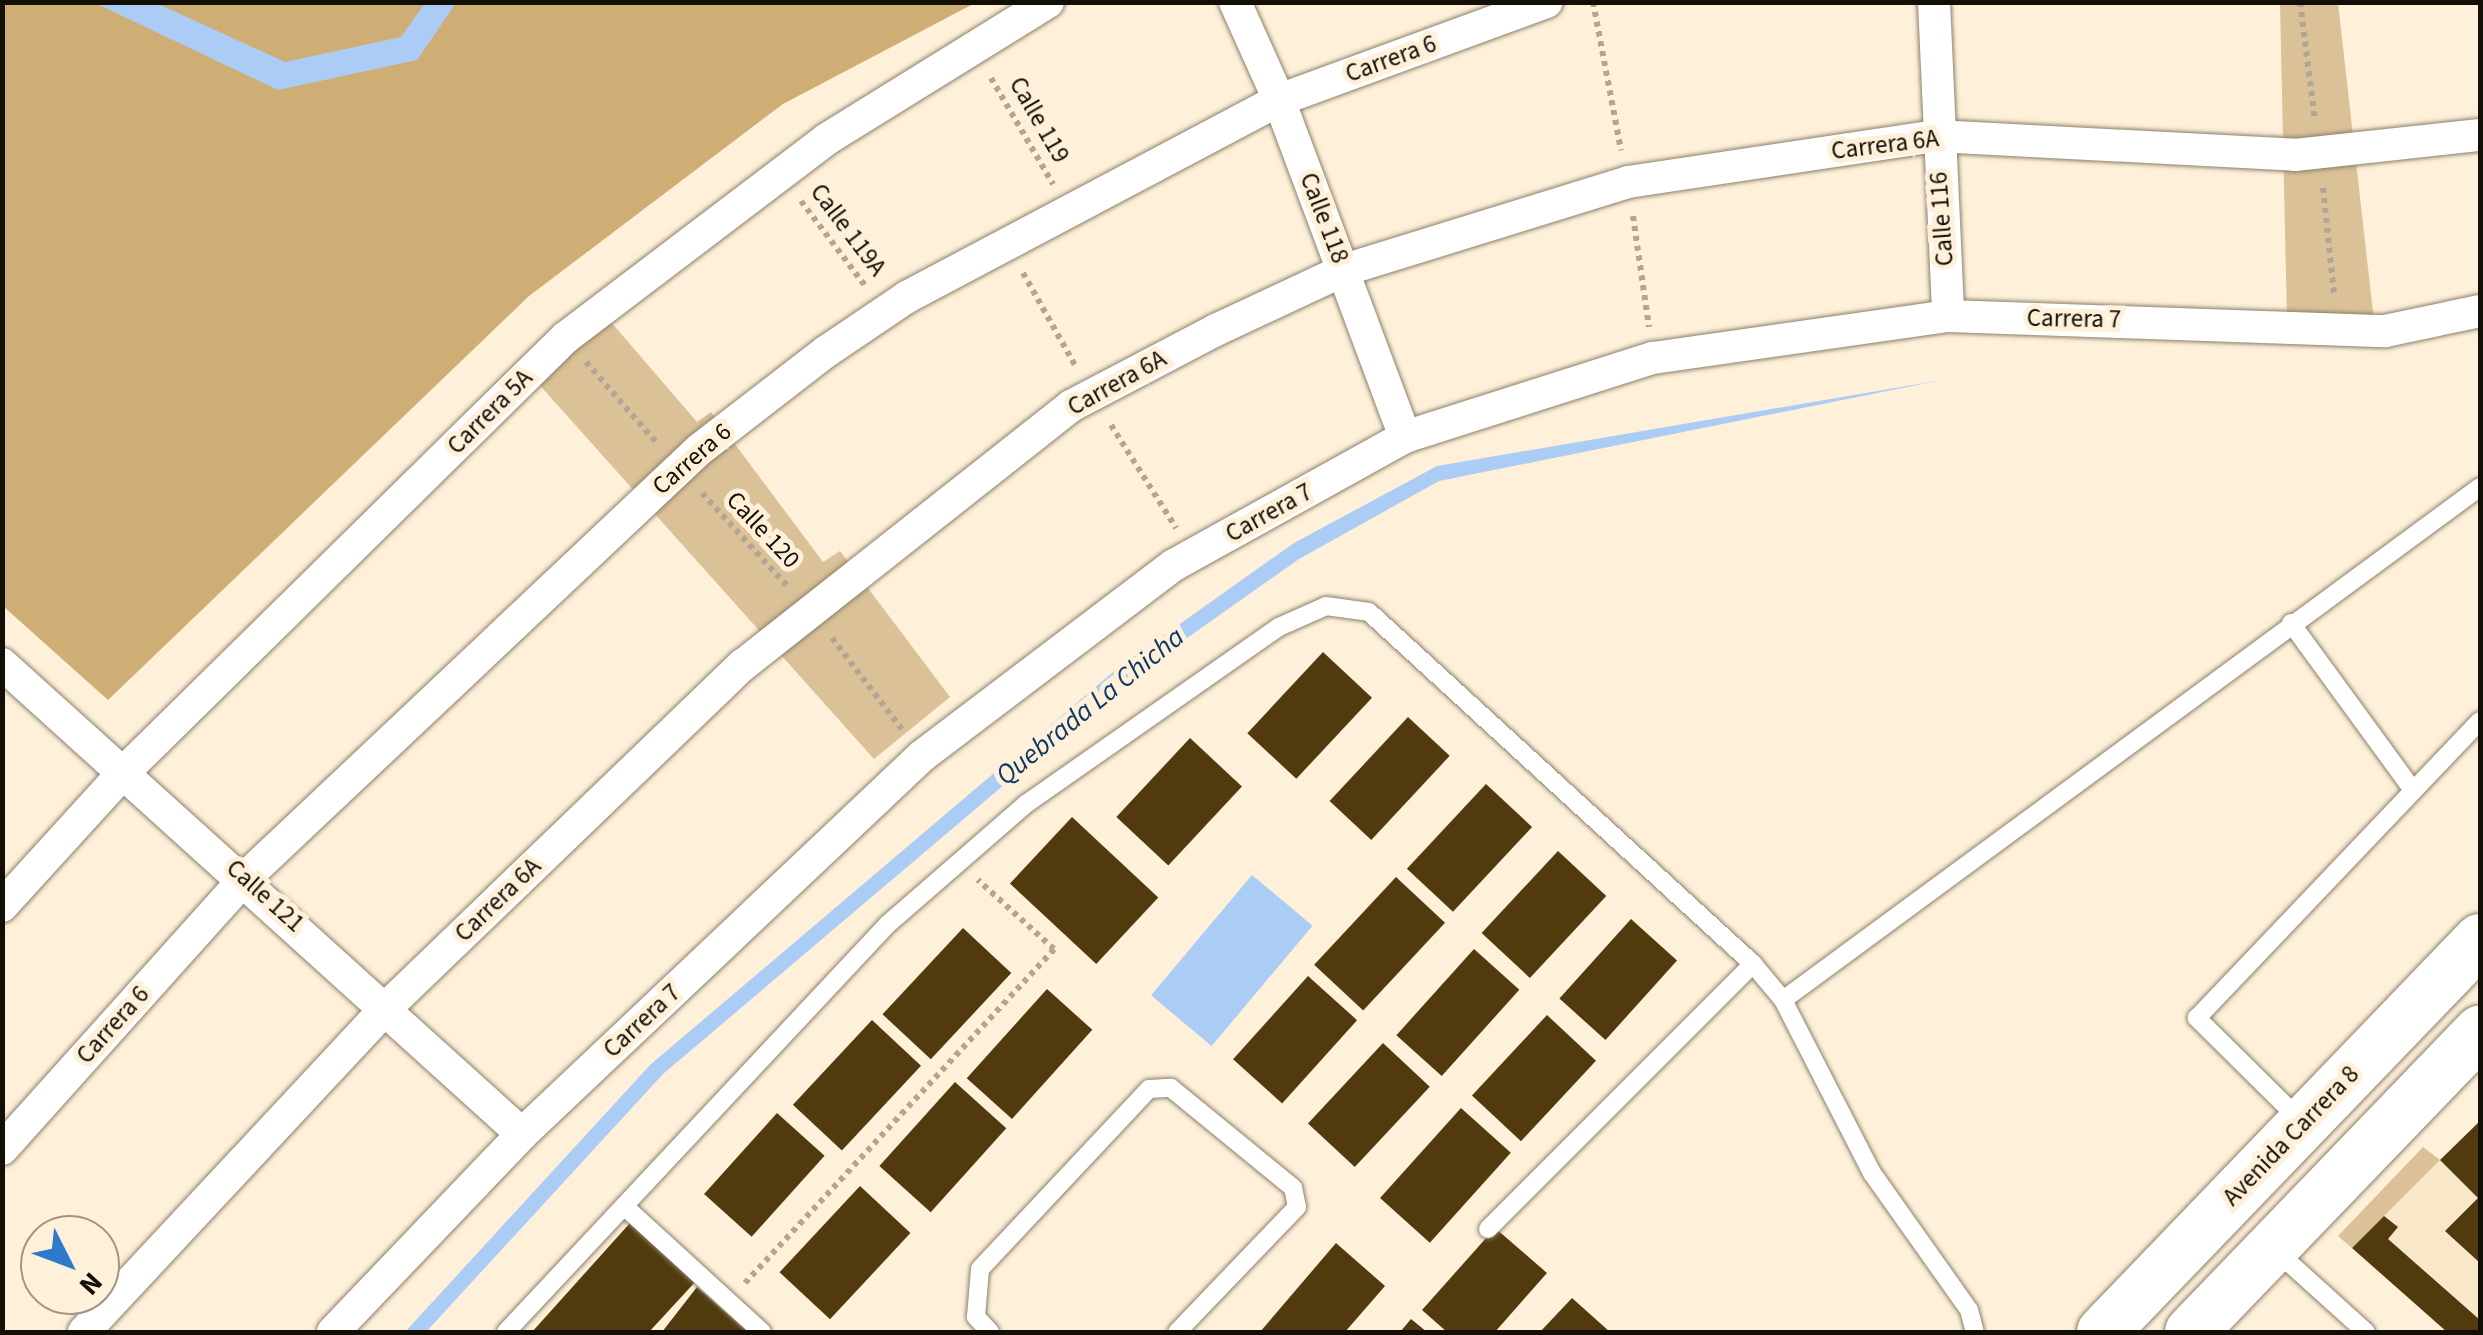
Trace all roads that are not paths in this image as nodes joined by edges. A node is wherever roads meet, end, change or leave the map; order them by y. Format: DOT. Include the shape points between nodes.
graph roads {
  1 [pos="1048,2"];
  2 [pos="1235,2"];
  3 [pos="1548,2"];
  4 [pos="1934,2"];
  5 [pos="1278,100"];
  6 [pos="2480,135"];
  7 [pos="1936,136"];
  8 [pos="1344,270"];
  9 [pos="2480,312"];
  10 [pos="1948,316"];
  11 [pos="1405,437"];
  12 [pos="2480,488"];
  13 [pos="2292,623"];
  14 [pos="2,664"];
  15 [pos="2480,720"];
  16 [pos="124,772"];
  17 [pos="2413,790"];
  18 [pos="245,878"];
  19 [pos="2,906"];
  20 [pos="2480,940"];
  21 [pos="1753,964"];
  22 [pos="1784,1000"];
  23 [pos="386,1008"];
  24 [pos="2480,1032"];
  25 [pos="2304,1123"];
  26 [pos="522,1134"];
  27 [pos="2,1149"];
  28 [pos="624,1206"];
  29 [pos="1488,1229"];
  30 [pos="2274,1248"];
  31 [pos="84,1332"];
  32 [pos="334,1332"];
  33 [pos="506,1332"];
  34 [pos="762,1332"];
  35 [pos="990,1332"];
  36 [pos="1177,1332"];
  37 [pos="1975,1332"];
  38 [pos="2104,1332"];
  39 [pos="2191,1332"];
  40 [pos="2366,1332"];
  1 -- 16 [label="street, Carrera 5A" via="780,173 565,338"];
  2 -- 5 [label="street, Calle 118"];
  3 -- 5 [label="street, Carrera 6"];
  4 -- 7 [label="street, Calle 116"];
  5 -- 8 [label="street, Calle 118"];
  5 -- 18 [label="street, Carrera 6" via="885,312 679,468"];
  6 -- 7 [label="street, Carrera 6A" via="2295,156"];
  7 -- 8 [label="street, Carrera 6A" via="1628,182"];
  7 -- 10 [label="street, Calle 116"];
  8 -- 11 [label="street, Calle 118"];
  8 -- 23 [label="street, Carrera 6A" via="1071,406 809,608"];
  9 -- 10 [label="street, Carrera 7" via="2385,331"];
  10 -- 11 [label="street, Carrera 7" via="1653,358"];
  11 -- 26 [label="street, Carrera 7" via="1174,565 922,756"];
  12 -- 13 [label="lane"];
  13 -- 17 [label="lane"];
  13 -- 22 [label="lane"];
  14 -- 16 [label="street, Calle 121"];
  15 -- 17 [label="lane"];
  16 -- 18 [label="street, Calle 121"];
  16 -- 19 [label="street, Carrera 5A"];
  17 -- 25 [label="lane" via="2197,1018"];
  18 -- 23 [label="street, Calle 121"];
  18 -- 27 [label="street, Carrera 6"];
  20 -- 25 [label="main road, Avenida Carrera 8"];
  21 -- 22 [label="lane"];
  21 -- 28 [label="lane" via="1368,612 1326,606 1280,627 1026,804 888,924"];
  21 -- 29 [label="lane"];
  22 -- 37 [label="lane" via="1872,1173 1969,1310"];
  23 -- 26 [label="street, Calle 121"];
  23 -- 31 [label="street, Carrera 6A"];
  24 -- 30 [label="main road"];
  25 -- 38 [label="main road, Avenida Carrera 8"];
  26 -- 32 [label="street, Carrera 7"];
  28 -- 33 [label="lane"];
  28 -- 34 [label="lane"];
  30 -- 39 [label="main road"];
  30 -- 40 [label="lane"];
  35 -- 36 [label="lane" via="976,1317 980,1269 1150,1089 1172,1088 1294,1188 1298,1207"];
}
